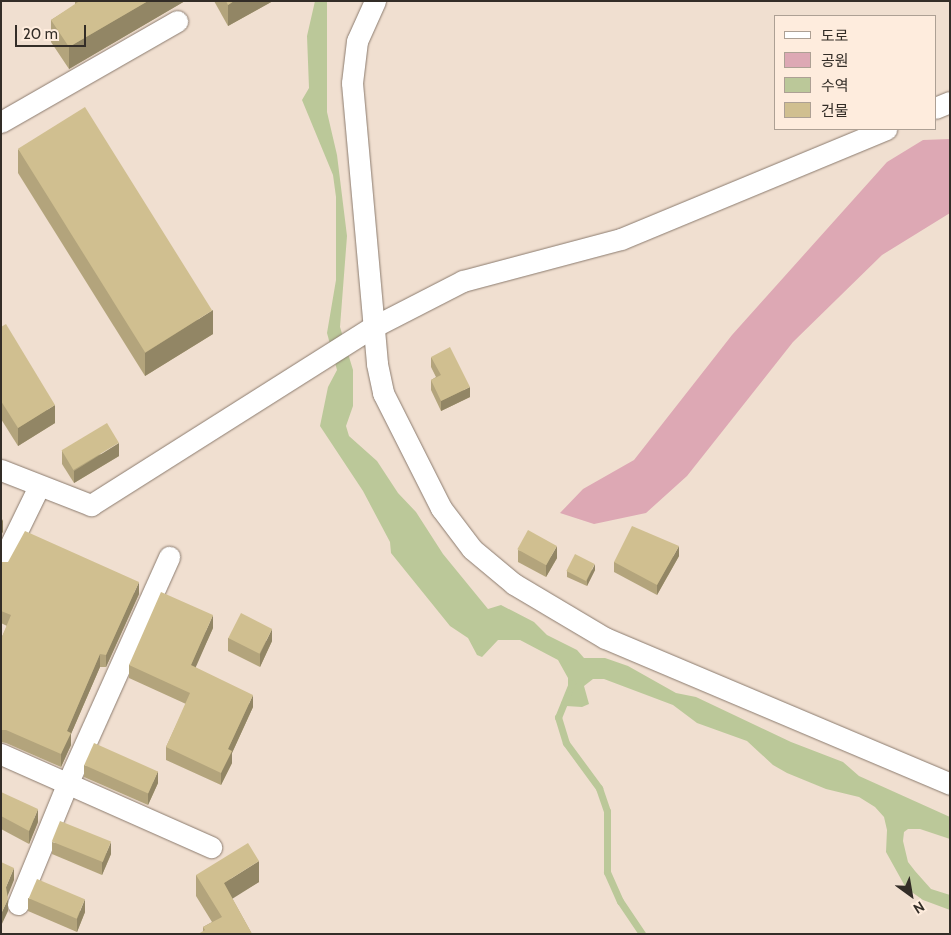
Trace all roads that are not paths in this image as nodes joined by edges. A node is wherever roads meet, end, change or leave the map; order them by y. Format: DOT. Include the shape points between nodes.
graph roads {
  1 [pos="375,1"];
  2 [pos="177,21"];
  3 [pos="950,102"];
  4 [pos="936,108"];
  5 [pos="1,122"];
  6 [pos="884,130"];
  7 [pos="373,327"];
  8 [pos="1,470"];
  9 [pos="39,486"];
  10 [pos="169,557"];
  11 [pos="1,564"];
  12 [pos="1,754"];
  13 [pos="68,782"];
  14 [pos="950,784"];
  15 [pos="211,847"];
  16 [pos="18,904"];
  1 -- 7 [label="street" via="357,41 352,84"];
  2 -- 5 [label="street"];
  3 -- 4 [label="street"];
  6 -- 7 [label="street" via="621,238 463,281"];
  7 -- 9 [label="street" via="91,505"];
  7 -- 14 [label="street" via="383,393 441,508 472,549 514,584 605,638"];
  8 -- 9 [label="street"];
  9 -- 11 [label="street"];
  10 -- 13 [label="street"];
  12 -- 13 [label="street"];
  13 -- 15 [label="street"];
  13 -- 16 [label="street"];
}
